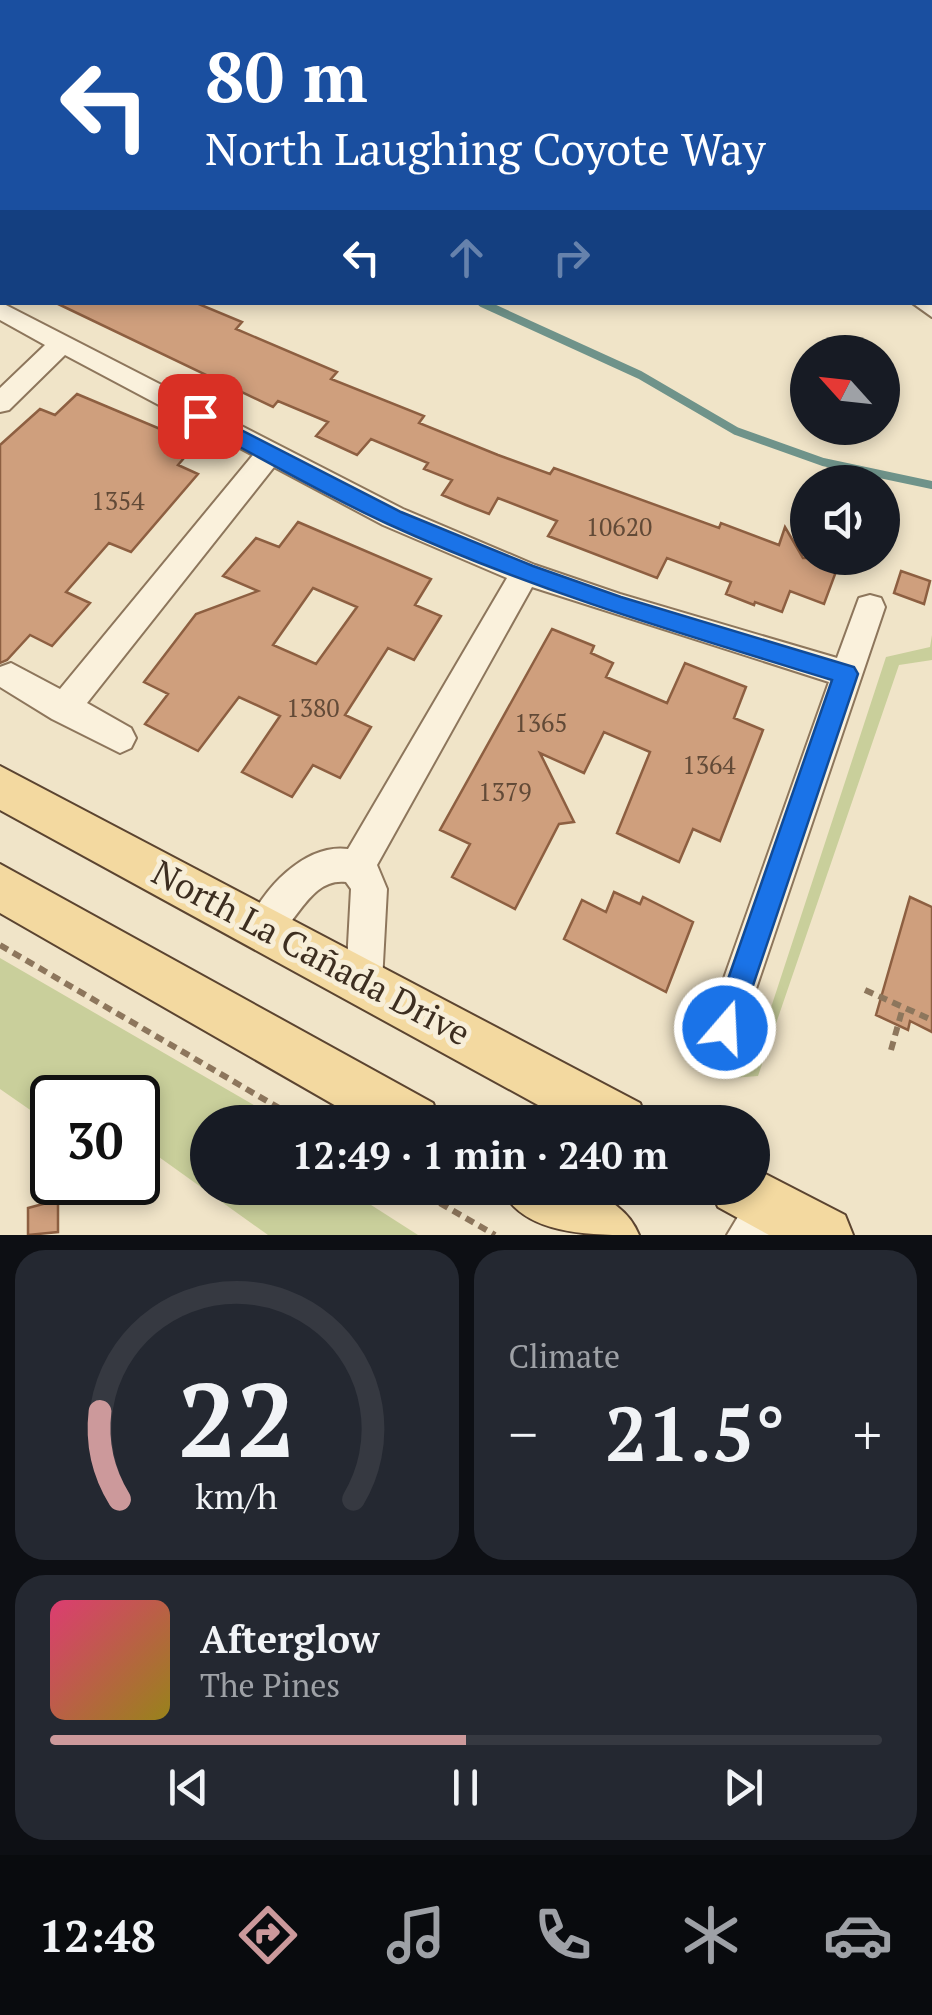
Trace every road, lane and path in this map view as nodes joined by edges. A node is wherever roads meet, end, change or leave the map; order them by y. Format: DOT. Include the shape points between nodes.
graph roads {
  1 [pos="0,310"];
  2 [pos="61,344"];
  3 [pos="0,403"];
  4 [pos="270,453"];
  5 [pos="525,572"];
  6 [pos="870,607"];
  7 [pos="846,674"];
  8 [pos="11,677"];
  9 [pos="63,709"];
  10 [pos="120,738"];
  11 [pos="0,786"];
  12 [pos="356,868"];
  13 [pos="0,888"];
  14 [pos="264,928"];
  15 [pos="0,944"];
  16 [pos="364,982"];
  17 [pos="866,990"];
  18 [pos="903,1007"];
  19 [pos="932,1020"];
  20 [pos="725,1028"];
  21 [pos="892,1050"];
  22 [pos="274,1105"];
  23 [pos="384,1105"];
  24 [pos="590,1105"];
  25 [pos="443,1205"];
  26 [pos="558,1205"];
  27 [pos="758,1216"];
  28 [pos="495,1235"];
  29 [pos="611,1235"];
  30 [pos="825,1235"];
  1 -- 2 [label="street"];
  2 -- 3 [label="street"];
  2 -- 4 [label="street"];
  4 -- 5 [label="street" via="394,518"];
  4 -- 9 [label="street"];
  5 -- 7 [label="street"];
  5 -- 12 [label="street"];
  6 -- 7 [label="street"];
  7 -- 20 [label="street"];
  8 -- 9 [label="street"];
  9 -- 10 [label="street"];
  11 -- 14 [label="main road, North La Cañada Drive"];
  12 -- 14 [label="street" via="337,864 314,871"];
  12 -- 16 [label="street" via="369,889"];
  13 -- 23 [label="main road"];
  14 -- 16 [label="main road, North La Cañada Drive"];
  15 -- 22 [label="path"];
  16 -- 24 [label="main road, North La Cañada Drive"];
  17 -- 18 [label="path"];
  18 -- 19 [label="path"];
  18 -- 21 [label="path"];
  25 -- 28 [label="path"];
  26 -- 29 [label="main road"];
  27 -- 30 [label="main road"];
}
